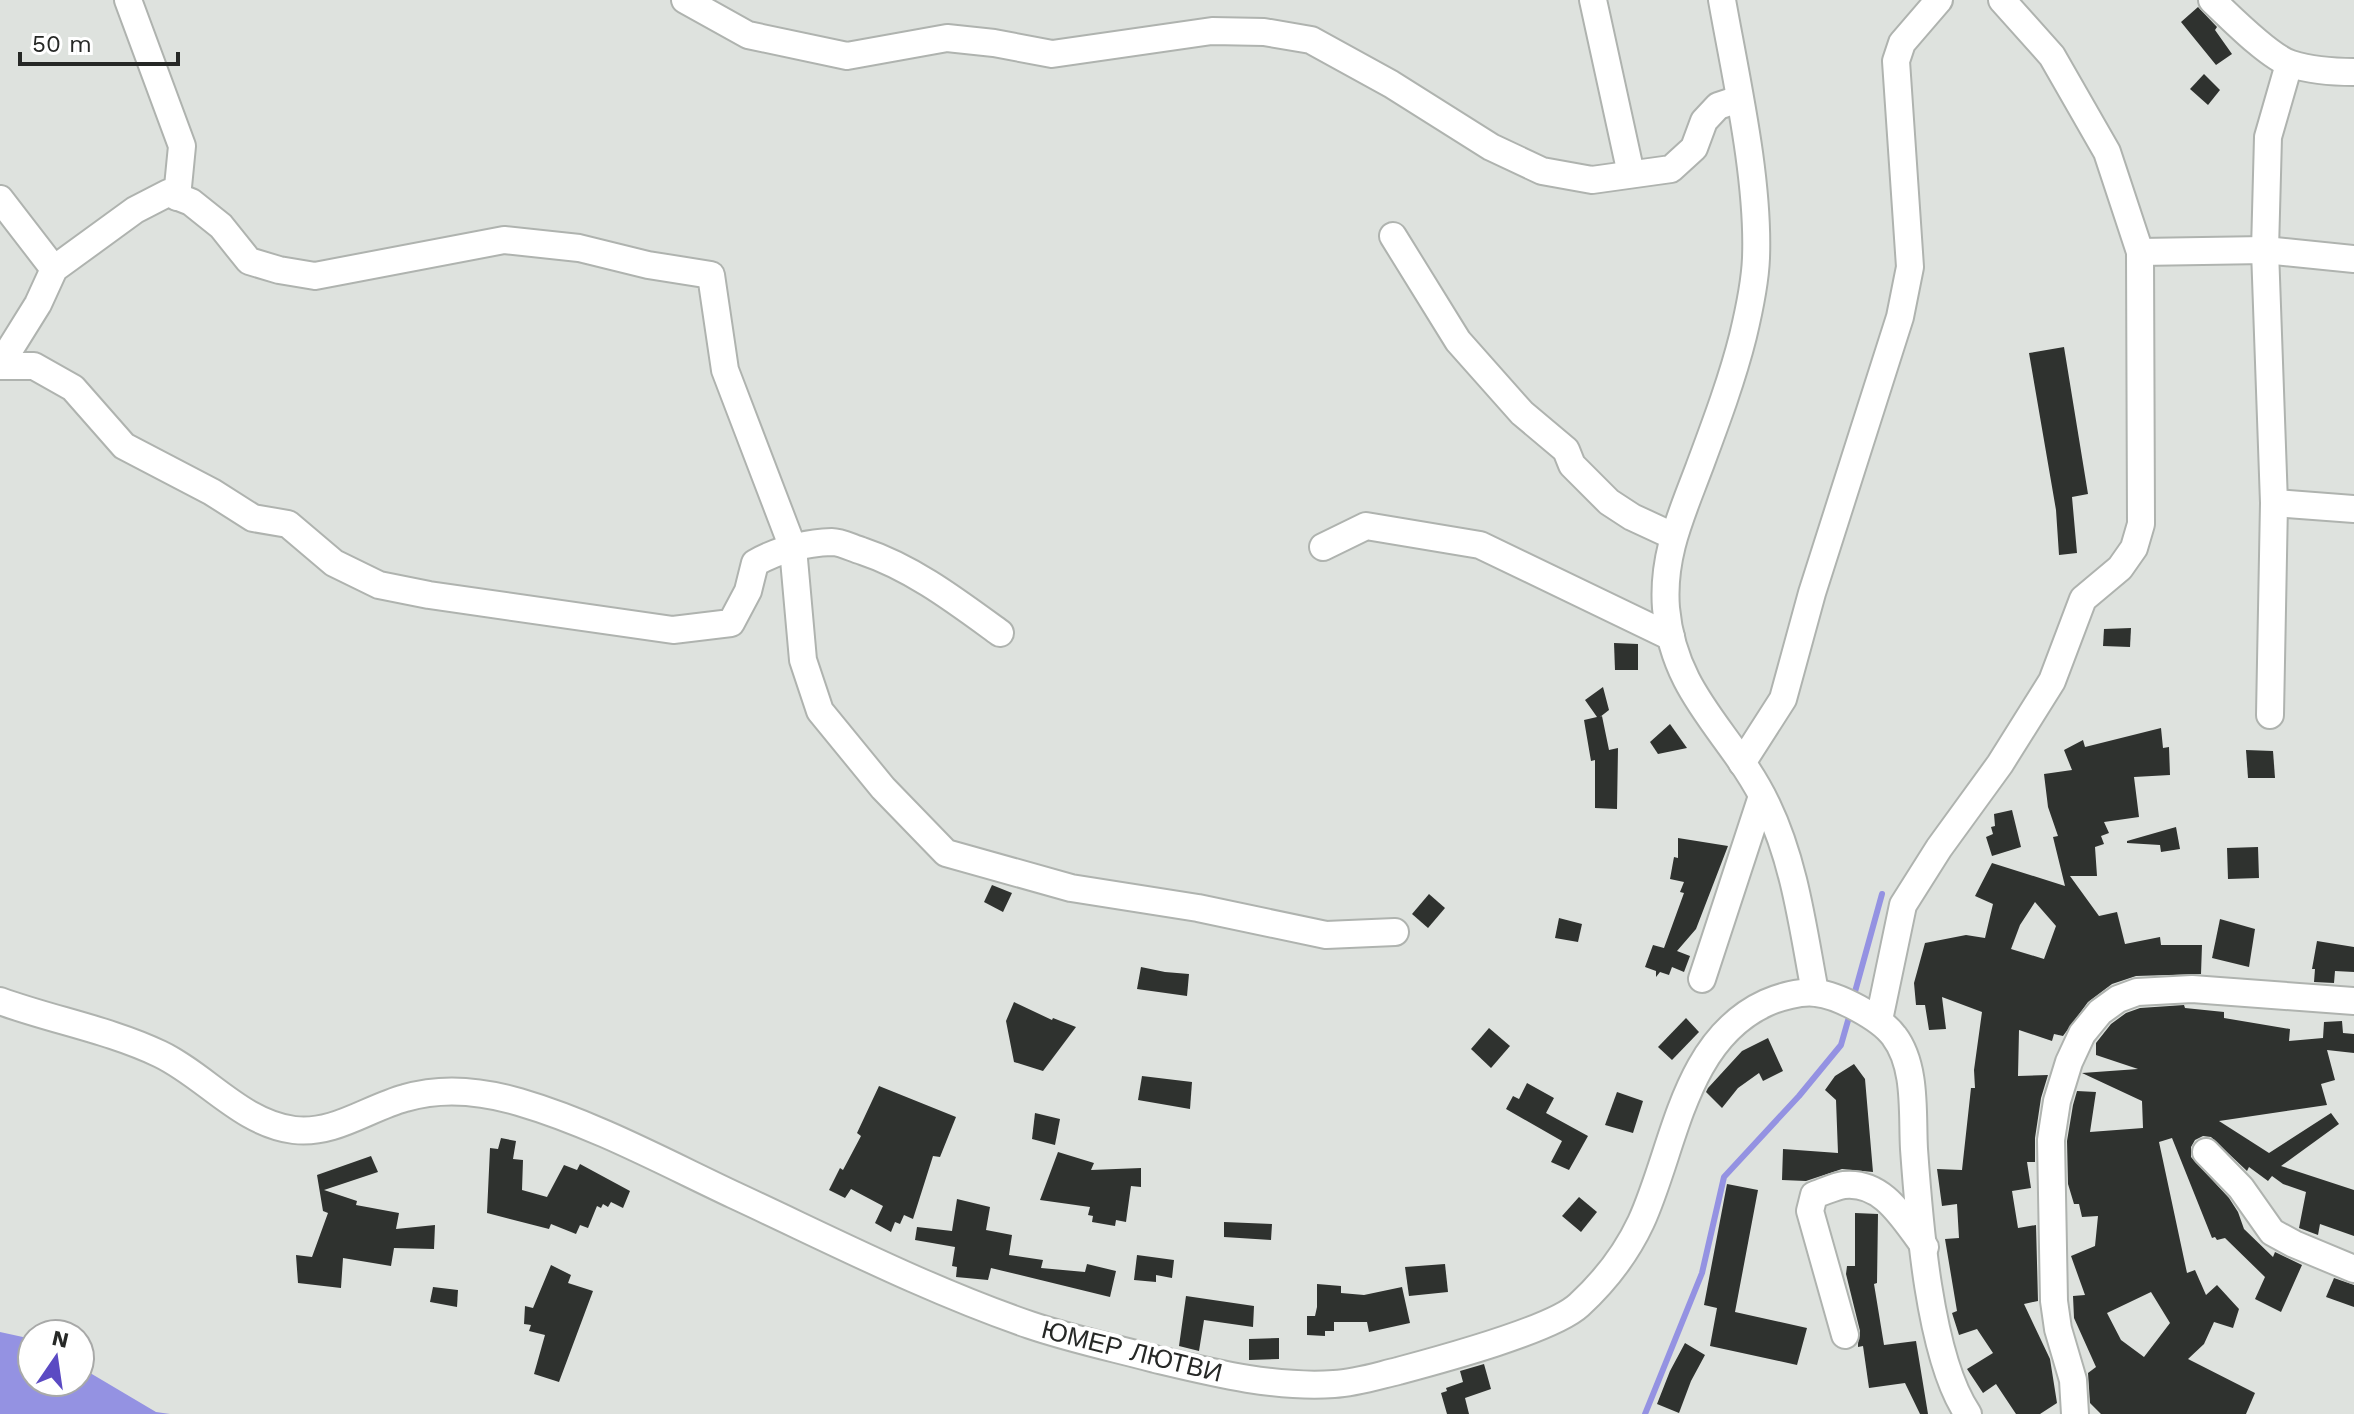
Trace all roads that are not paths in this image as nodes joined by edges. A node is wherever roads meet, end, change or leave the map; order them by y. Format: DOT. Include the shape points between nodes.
graph roads {
  1 [pos="128,0"];
  2 [pos="685,0"];
  3 [pos="1593,0"];
  4 [pos="1722,0"];
  5 [pos="1939,0"];
  6 [pos="2002,0"];
  7 [pos="2212,0"];
  8 [pos="2289,64"];
  9 [pos="2354,72"];
  10 [pos="1739,99"];
  11 [pos="1631,174"];
  12 [pos="177,197"];
  13 [pos="0,199"];
  14 [pos="1393,236"];
  15 [pos="2265,250"];
  16 [pos="2140,252"];
  17 [pos="2354,259"];
  18 [pos="54,269"];
  19 [pos="0,366"];
  20 [pos="2274,503"];
  21 [pos="2354,509"];
  22 [pos="1673,536"];
  23 [pos="1323,547"];
  24 [pos="793,548"];
  25 [pos="1000,633"];
  26 [pos="1671,637"];
  27 [pos="2270,715"];
  28 [pos="1742,763"];
  29 [pos="1762,796"];
  30 [pos="1395,932"];
  31 [pos="1702,979"];
  32 [pos="1815,992"];
  33 [pos="0,1001"];
  34 [pos="2354,1001"];
  35 [pos="1862,1012"];
  36 [pos="2206,1152"];
  37 [pos="1925,1247"];
  38 [pos="2354,1269"];
  39 [pos="1845,1335"];
  40 [pos="1968,1414"];
  41 [pos="2075,1414"];
  1 -- 12 [label="street" via="182,146"];
  2 -- 11 [label="street" via="748,35 847,56 947,38 1052,54 1212,31 1311,40 1491,147 1542,171 1592,180"];
  3 -- 11 [label="street"];
  4 -- 10 [label="street"];
  5 -- 28 [label="street" via="1902,43 1896,61 1910,267 1900,317 1783,699"];
  6 -- 16 [label="street" via="2052,56 2107,152"];
  7 -- 8 [label="street"];
  8 -- 9 [label="street"];
  8 -- 15 [label="street" via="2268,137"];
  10 -- 11 [label="street" via="1718,106 1704,121 1694,148 1671,169"];
  10 -- 22 [label="street" via="1755,224 1751,297 1708,444"];
  12 -- 18 [label="street" via="168,193 135,210"];
  12 -- 24 [label="street" via="221,226 249,261 315,276 504,240 579,248 711,275 725,370"];
  13 -- 18 [label="street"];
  14 -- 22 [label="street" via="1458,341 1522,413 1566,450 1572,465 1609,502"];
  15 -- 16 [label="street"];
  15 -- 17 [label="street"];
  15 -- 20 [label="street"];
  16 -- 35 [label="street" via="2141,524 2134,548 2120,568 2083,599 2052,681 1903,905"];
  18 -- 19 [label="street"];
  19 -- 24 [label="street" via="34,366 73,388 124,446 253,518 288,524 334,563 379,585 673,630 731,623 755,563"];
  20 -- 21 [label="street"];
  20 -- 27 [label="street"];
  22 -- 26 [label="street" via="1666,568"];
  23 -- 26 [label="street" via="1366,526 1480,545"];
  24 -- 25 [label="street" via="835,542 884,558 941,589"];
  24 -- 30 [label="street" via="803,660 820,711 946,853 1071,888 1326,935"];
  26 -- 28 [label="street" via="1682,674"];
  28 -- 29 [label="street"];
  29 -- 31 [label="street"];
  29 -- 32 [label="street" via="1786,847"];
  32 -- 33 [label="street, ЮМЕР ЛЮТВИ" via="1777,998 1748,1012 1712,1048 1696,1075 1640,1225 1617,1264 1572,1312 1400,1370 1341,1384 1289,1385 1215,1373 1038,1328 909,1276 583,1125 517,1101 470,1092 431,1092 336,1125 288,1129 258,1120 165,1056"];
  32 -- 35 [label="street, ЮМЕР ЛЮТВИ"];
  34 -- 41 [label="street" via="2192,989 2137,992 2100,1012 2082,1034 2057,1101 2051,1140 2054,1301 2073,1380"];
  35 -- 37 [label="street" via="1895,1036 1909,1070"];
  36 -- 38 [label="street" via="2241,1188 2272,1232"];
  37 -- 39 [label="street" via="1888,1199 1868,1187 1844,1185 1814,1195 1810,1211"];
  37 -- 40 [label="street" via="1942,1349"];
}
